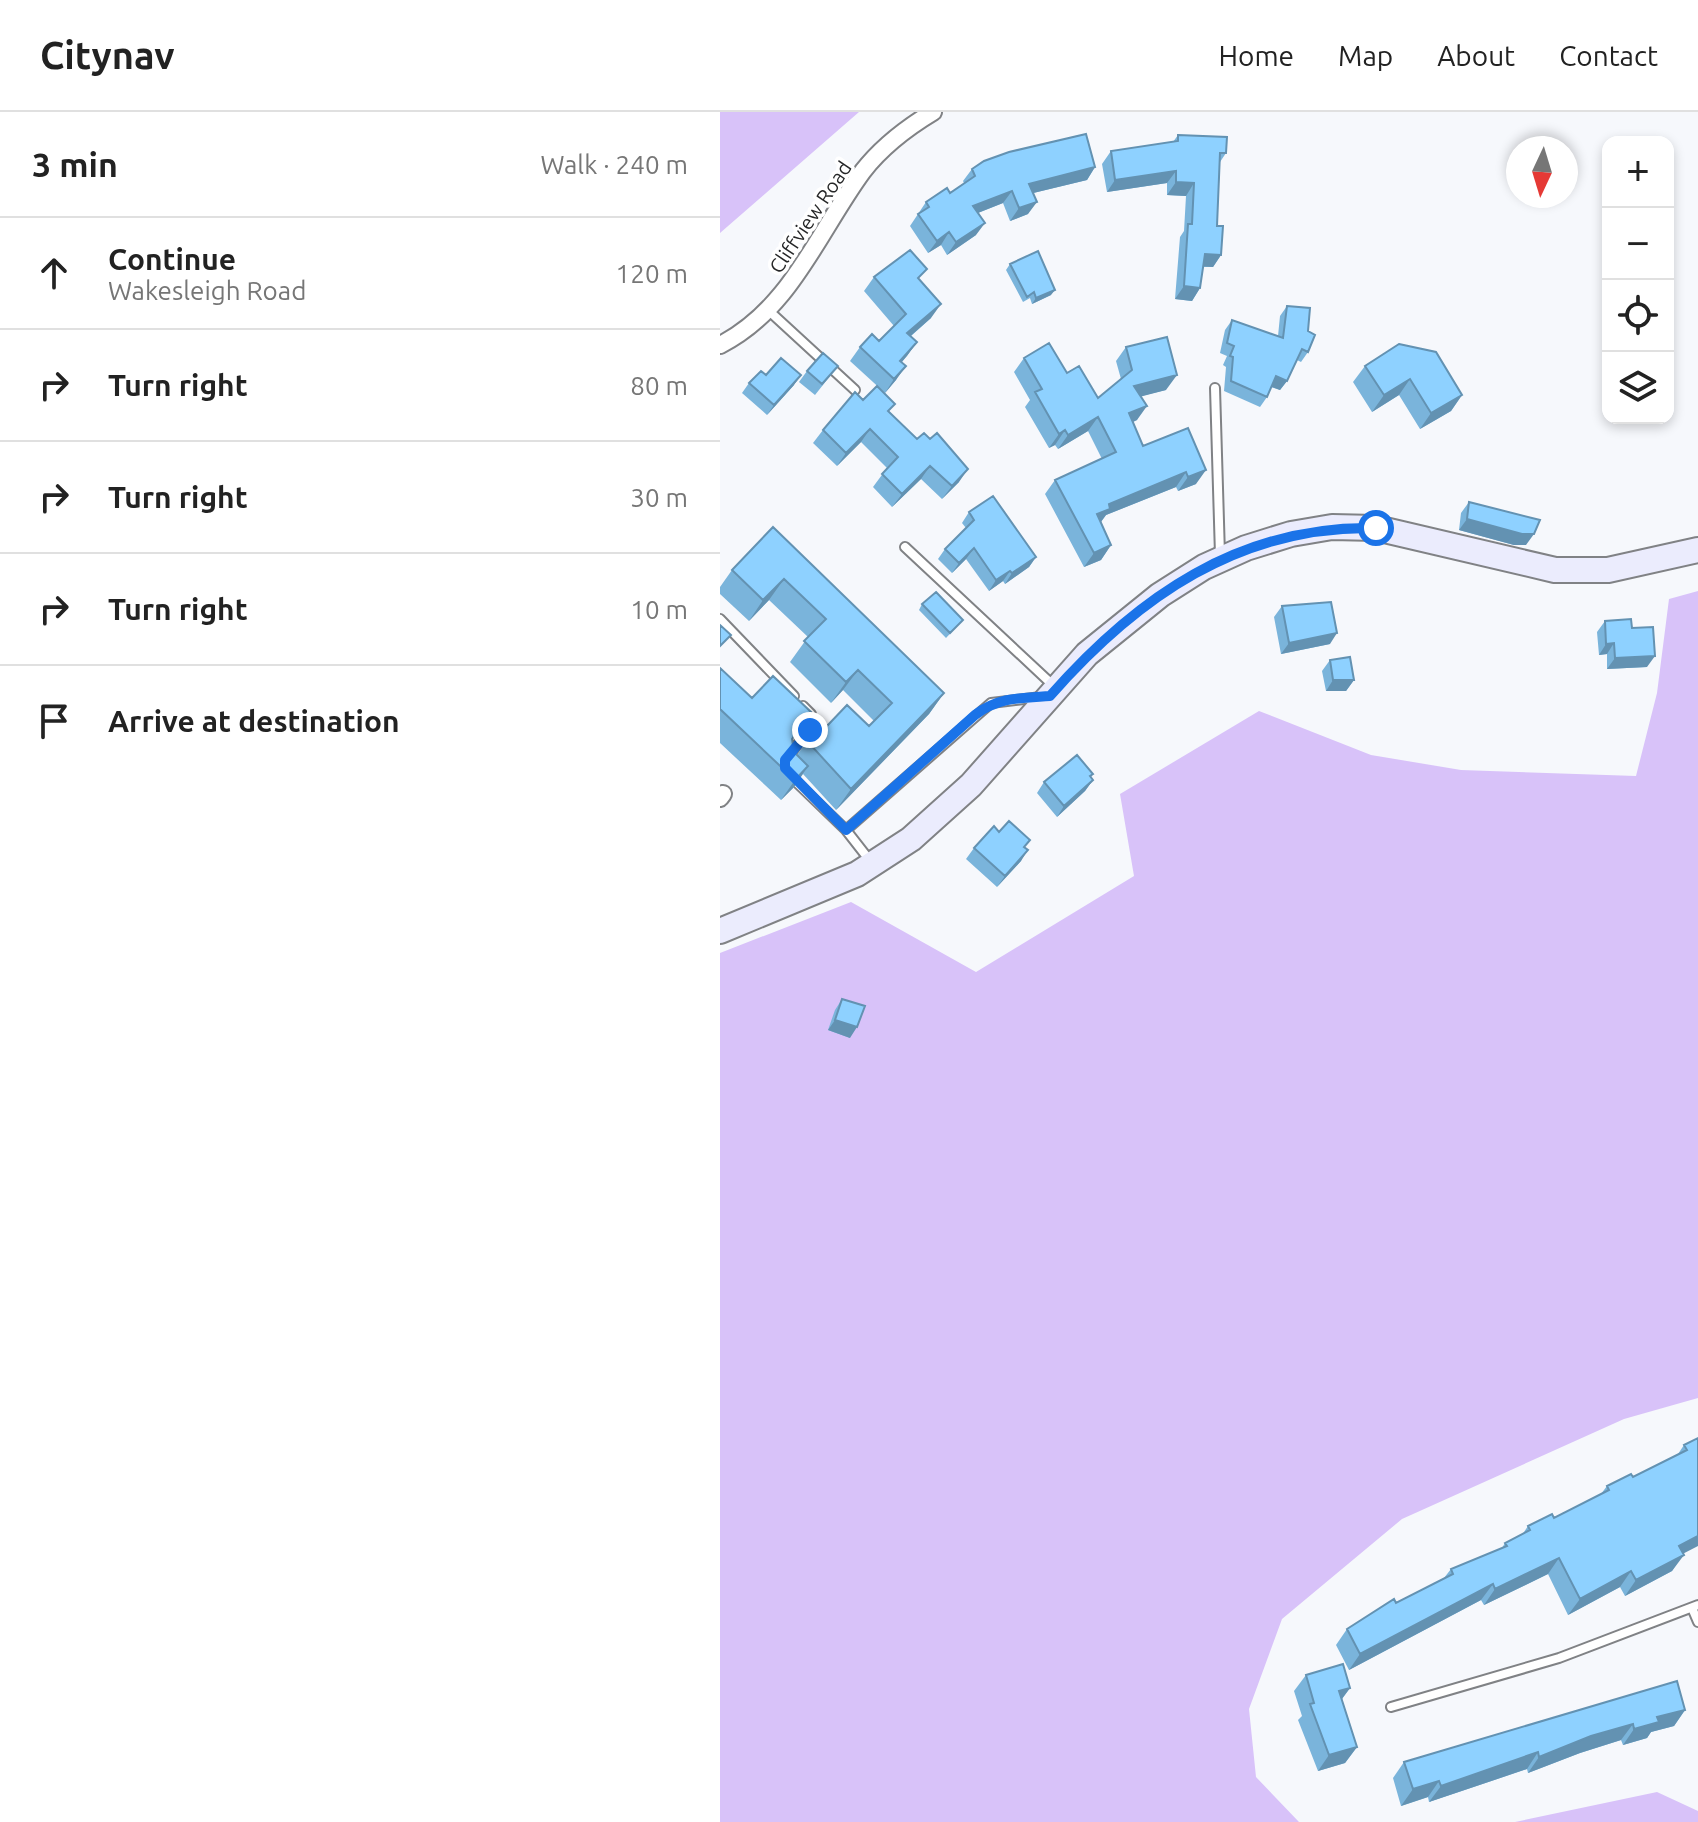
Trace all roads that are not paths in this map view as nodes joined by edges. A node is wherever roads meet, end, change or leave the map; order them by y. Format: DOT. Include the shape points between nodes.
graph roads {
  1 [pos="933,112"];
  2 [pos="768,310"];
  3 [pos="720,345"];
  4 [pos="1215,388"];
  5 [pos="855,390"];
  6 [pos="905,547"];
  7 [pos="1698,550"];
  8 [pos="1220,560"];
  9 [pos="720,619"];
  10 [pos="1053,692"];
  11 [pos="846,830"];
  12 [pos="874,866"];
  13 [pos="720,931"];
  14 [pos="1695,1606"];
  15 [pos="1698,1622"];
  16 [pos="1391,1707"];
  1 -- 2 [label="street, Cliffview Road" via="864,170"];
  2 -- 3 [label="street, Cliffview Road"];
  2 -- 5 [label="lane"];
  4 -- 8 [label="lane"];
  6 -- 10 [label="lane"];
  7 -- 8 [label="main road" via="1608,570 1555,570 1376,528 1332,527 1291,534"];
  8 -- 10 [label="main road" via="1160,595 1087,654"];
  9 -- 11 [label="lane" via="811,714 812,725 785,760 785,768"];
  10 -- 11 [label="lane" via="991,703"];
  10 -- 12 [label="main road" via="971,785"];
  11 -- 12 [label="lane"];
  12 -- 13 [label="main road"];
  14 -- 15 [label="lane"];
  14 -- 16 [label="lane" via="1559,1658"];
}
